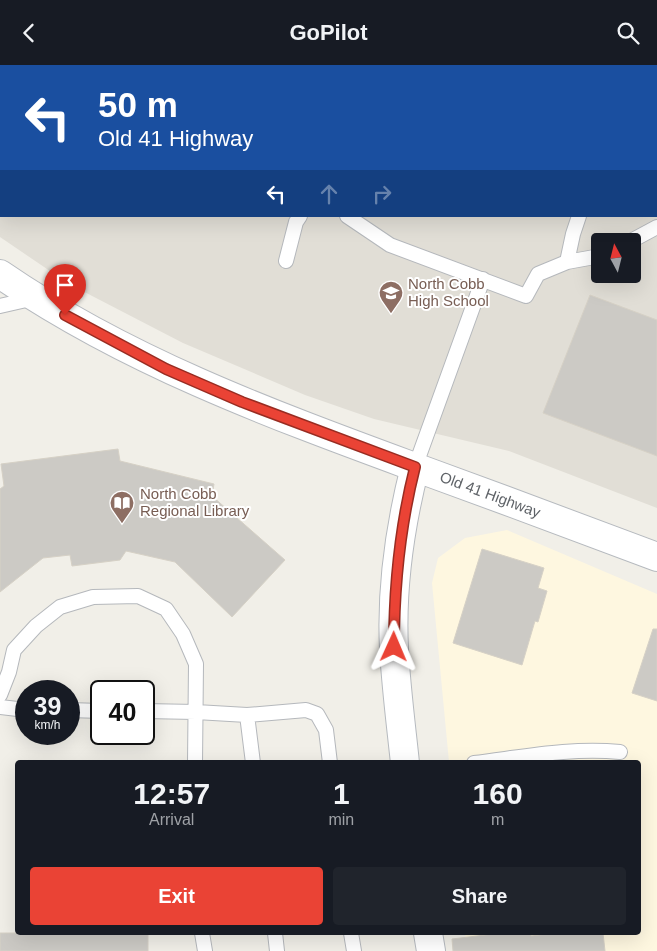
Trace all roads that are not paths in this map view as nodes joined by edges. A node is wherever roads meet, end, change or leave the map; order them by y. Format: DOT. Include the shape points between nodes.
graph roads {
  1 [pos="299,217"];
  2 [pos="348,217"];
  3 [pos="579,217"];
  4 [pos="657,227"];
  5 [pos="641,236"];
  6 [pos="591,258"];
  7 [pos="286,261"];
  8 [pos="567,262"];
  9 [pos="0,274"];
  10 [pos="483,279"];
  11 [pos="35,298"];
  12 [pos="0,306"];
  13 [pos="415,467"];
  14 [pos="657,557"];
  15 [pos="0,695"];
  16 [pos="0,707"];
  17 [pos="15,709"];
  18 [pos="155,711"];
  19 [pos="196,712"];
  20 [pos="247,715"];
  21 [pos="620,753"];
  22 [pos="195,760"];
  23 [pos="253,760"];
  24 [pos="330,760"];
  25 [pos="405,760"];
  26 [pos="500,760"];
  27 [pos="202,935"];
  28 [pos="275,935"];
  29 [pos="352,935"];
  30 [pos="428,935"];
  31 [pos="205,951"];
  32 [pos="277,951"];
  33 [pos="354,951"];
  34 [pos="431,951"];
  1 -- 7 [label="lane"];
  2 -- 10 [label="lane" via="390,245"];
  3 -- 8 [label="lane"];
  4 -- 5 [label="lane"];
  6 -- 8 [label="lane"];
  8 -- 10 [label="lane" via="538,274 526,296"];
  9 -- 11 [label="main road, Old 41 Highway"];
  10 -- 13 [label="lane"];
  11 -- 12 [label="lane"];
  11 -- 13 [label="main road, Old 41 Highway" via="166,369 242,402"];
  13 -- 14 [label="main road, Old 41 Highway"];
  13 -- 25 [label="main road" via="404,519 394,607 396,680"];
  15 -- 19 [label="lane" via="10,672 14,650 36,626 60,607 93,597 138,596 166,609 183,634 196,664"];
  16 -- 17 [label="lane"];
  18 -- 19 [label="lane"];
  19 -- 20 [label="lane"];
  19 -- 22 [label="lane"];
  20 -- 23 [label="lane"];
  20 -- 24 [label="lane" via="295,710 317,714 326,730"];
  21 -- 26 [label="lane" via="578,751"];
  27 -- 31 [label="lane"];
  28 -- 32 [label="lane"];
  29 -- 33 [label="lane"];
  30 -- 34 [label="main road"];
}
